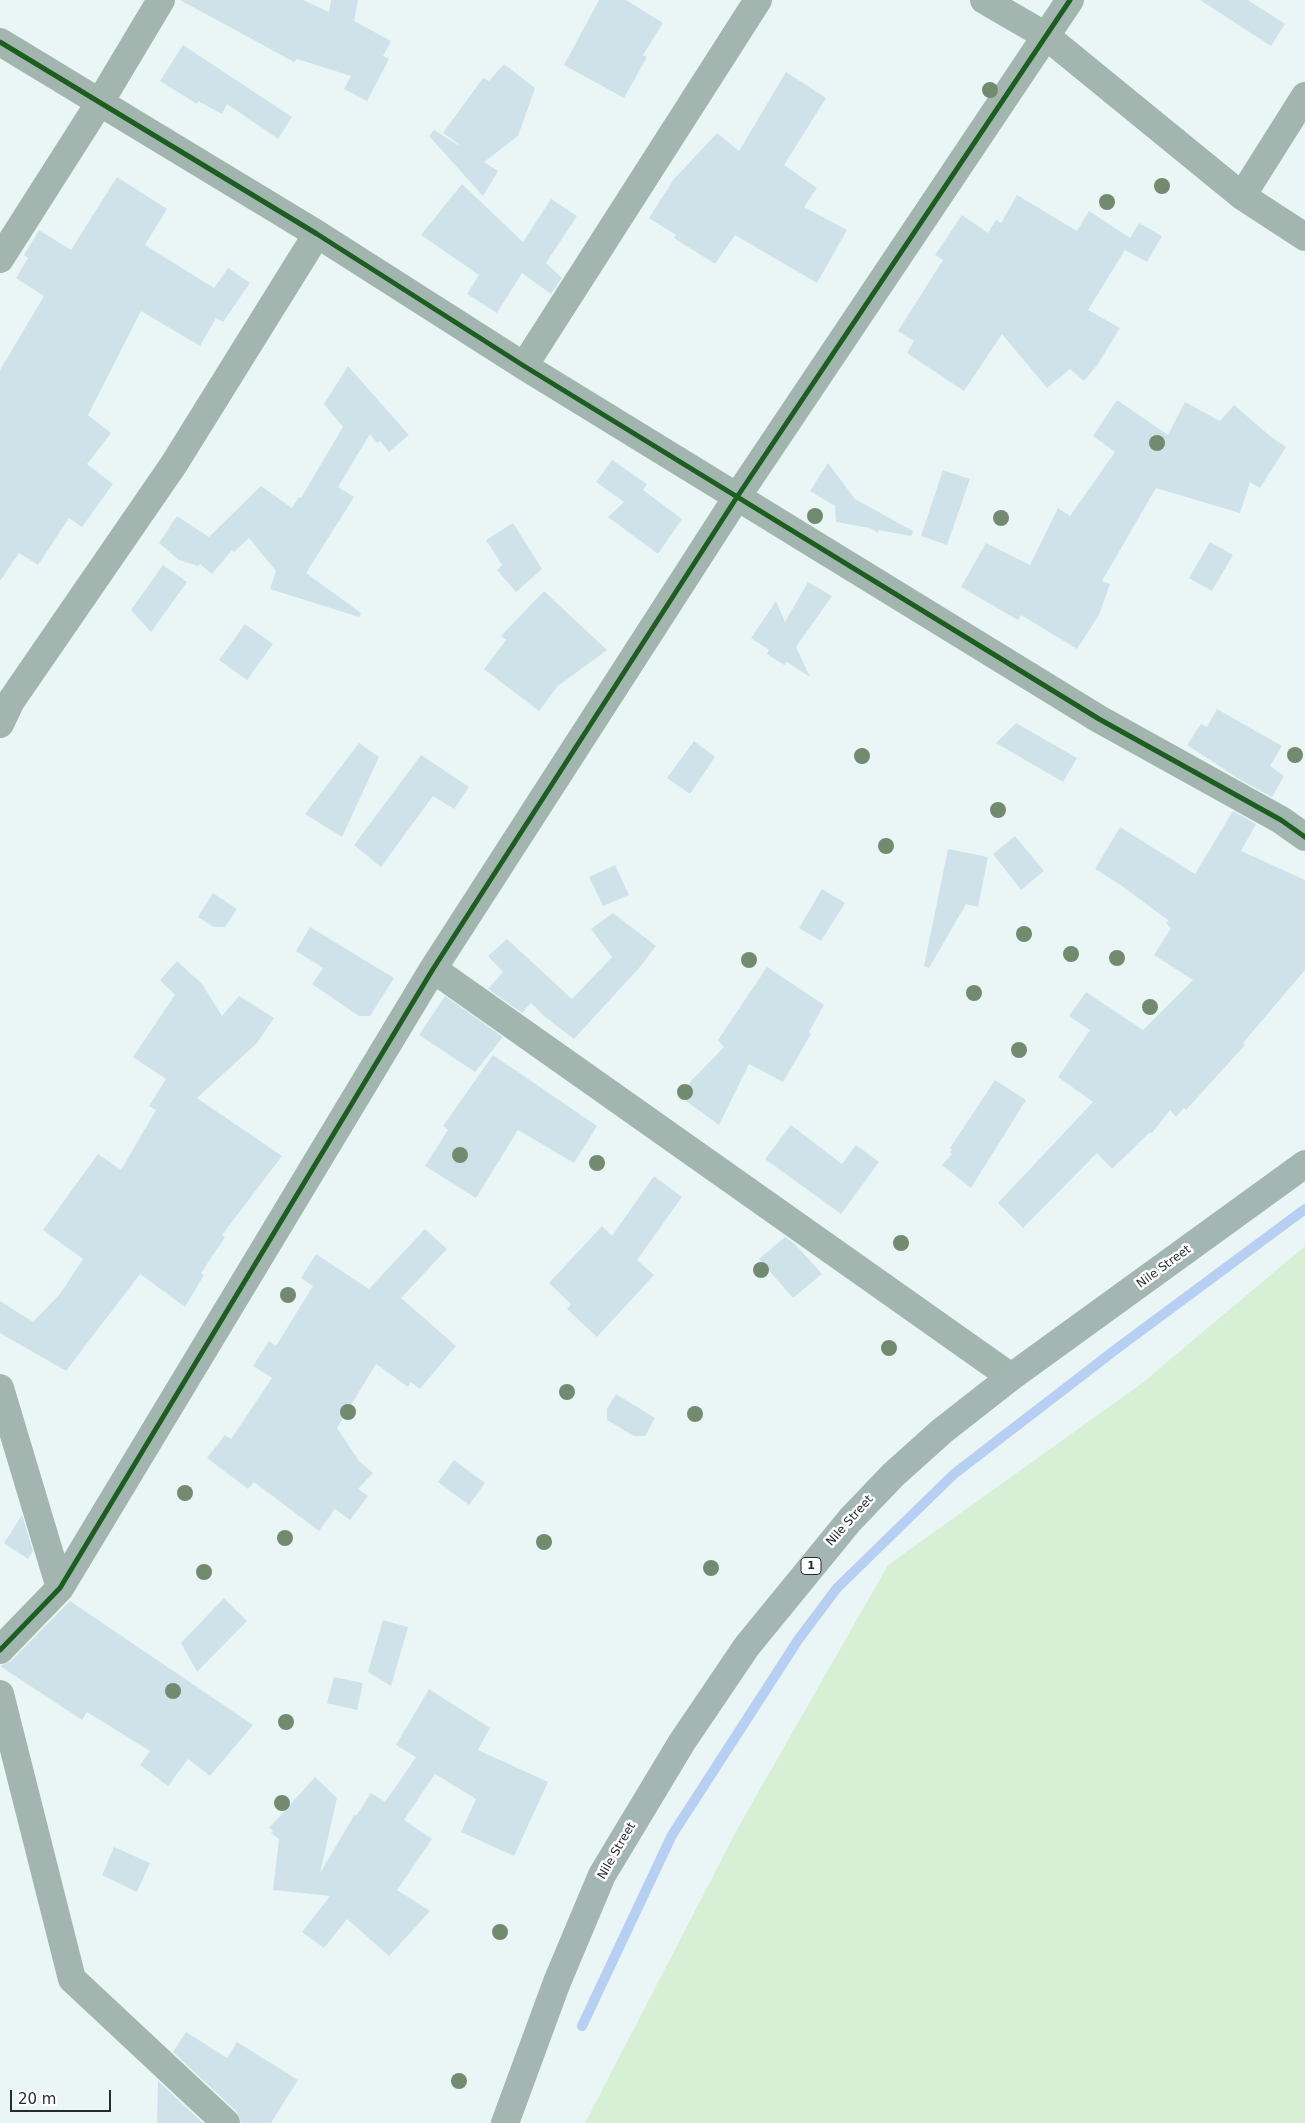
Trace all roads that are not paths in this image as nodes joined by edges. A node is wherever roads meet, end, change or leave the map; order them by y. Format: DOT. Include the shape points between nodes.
graph roads {
  1 [pos="161,0"];
  2 [pos="758,0"];
  3 [pos="984,0"];
  4 [pos="1070,0"];
  5 [pos="1046,36"];
  6 [pos="0,42"];
  7 [pos="1305,96"];
  8 [pos="100,102"];
  9 [pos="1242,196"];
  10 [pos="317,234"];
  11 [pos="1305,237"];
  12 [pos="0,259"];
  13 [pos="524,366"];
  14 [pos="736,497"];
  15 [pos="4,707"];
  16 [pos="1305,837"];
  17 [pos="433,969"];
  18 [pos="1305,1164"];
  19 [pos="1011,1377"];
  20 [pos="0,1388"];
  21 [pos="60,1588"];
  22 [pos="0,1650"];
  23 [pos="0,1694"];
  24 [pos="226,2123"];
  25 [pos="505,2123"];
  1 -- 8 [label="street"];
  2 -- 13 [label="street"];
  3 -- 5 [label="street"];
  4 -- 5 [label="street"];
  5 -- 9 [label="street"];
  5 -- 14 [label="street"];
  6 -- 8 [label="street"];
  7 -- 9 [label="street"];
  8 -- 10 [label="street"];
  8 -- 12 [label="street"];
  9 -- 11 [label="street"];
  10 -- 13 [label="street"];
  10 -- 15 [label="street" via="174,464"];
  13 -- 14 [label="street"];
  14 -- 16 [label="street" via="1099,719 1281,820"];
  14 -- 17 [label="street"];
  17 -- 19 [label="street"];
  17 -- 21 [label="street"];
  18 -- 19 [label="main road, Nile Street / 1"];
  19 -- 25 [label="main road, Nile Street / 1" via="942,1431 893,1475 850,1520 747,1646 682,1742 602,1875 557,1982"];
  20 -- 21 [label="street"];
  21 -- 22 [label="street"];
  23 -- 24 [label="street" via="72,1978"];
}
